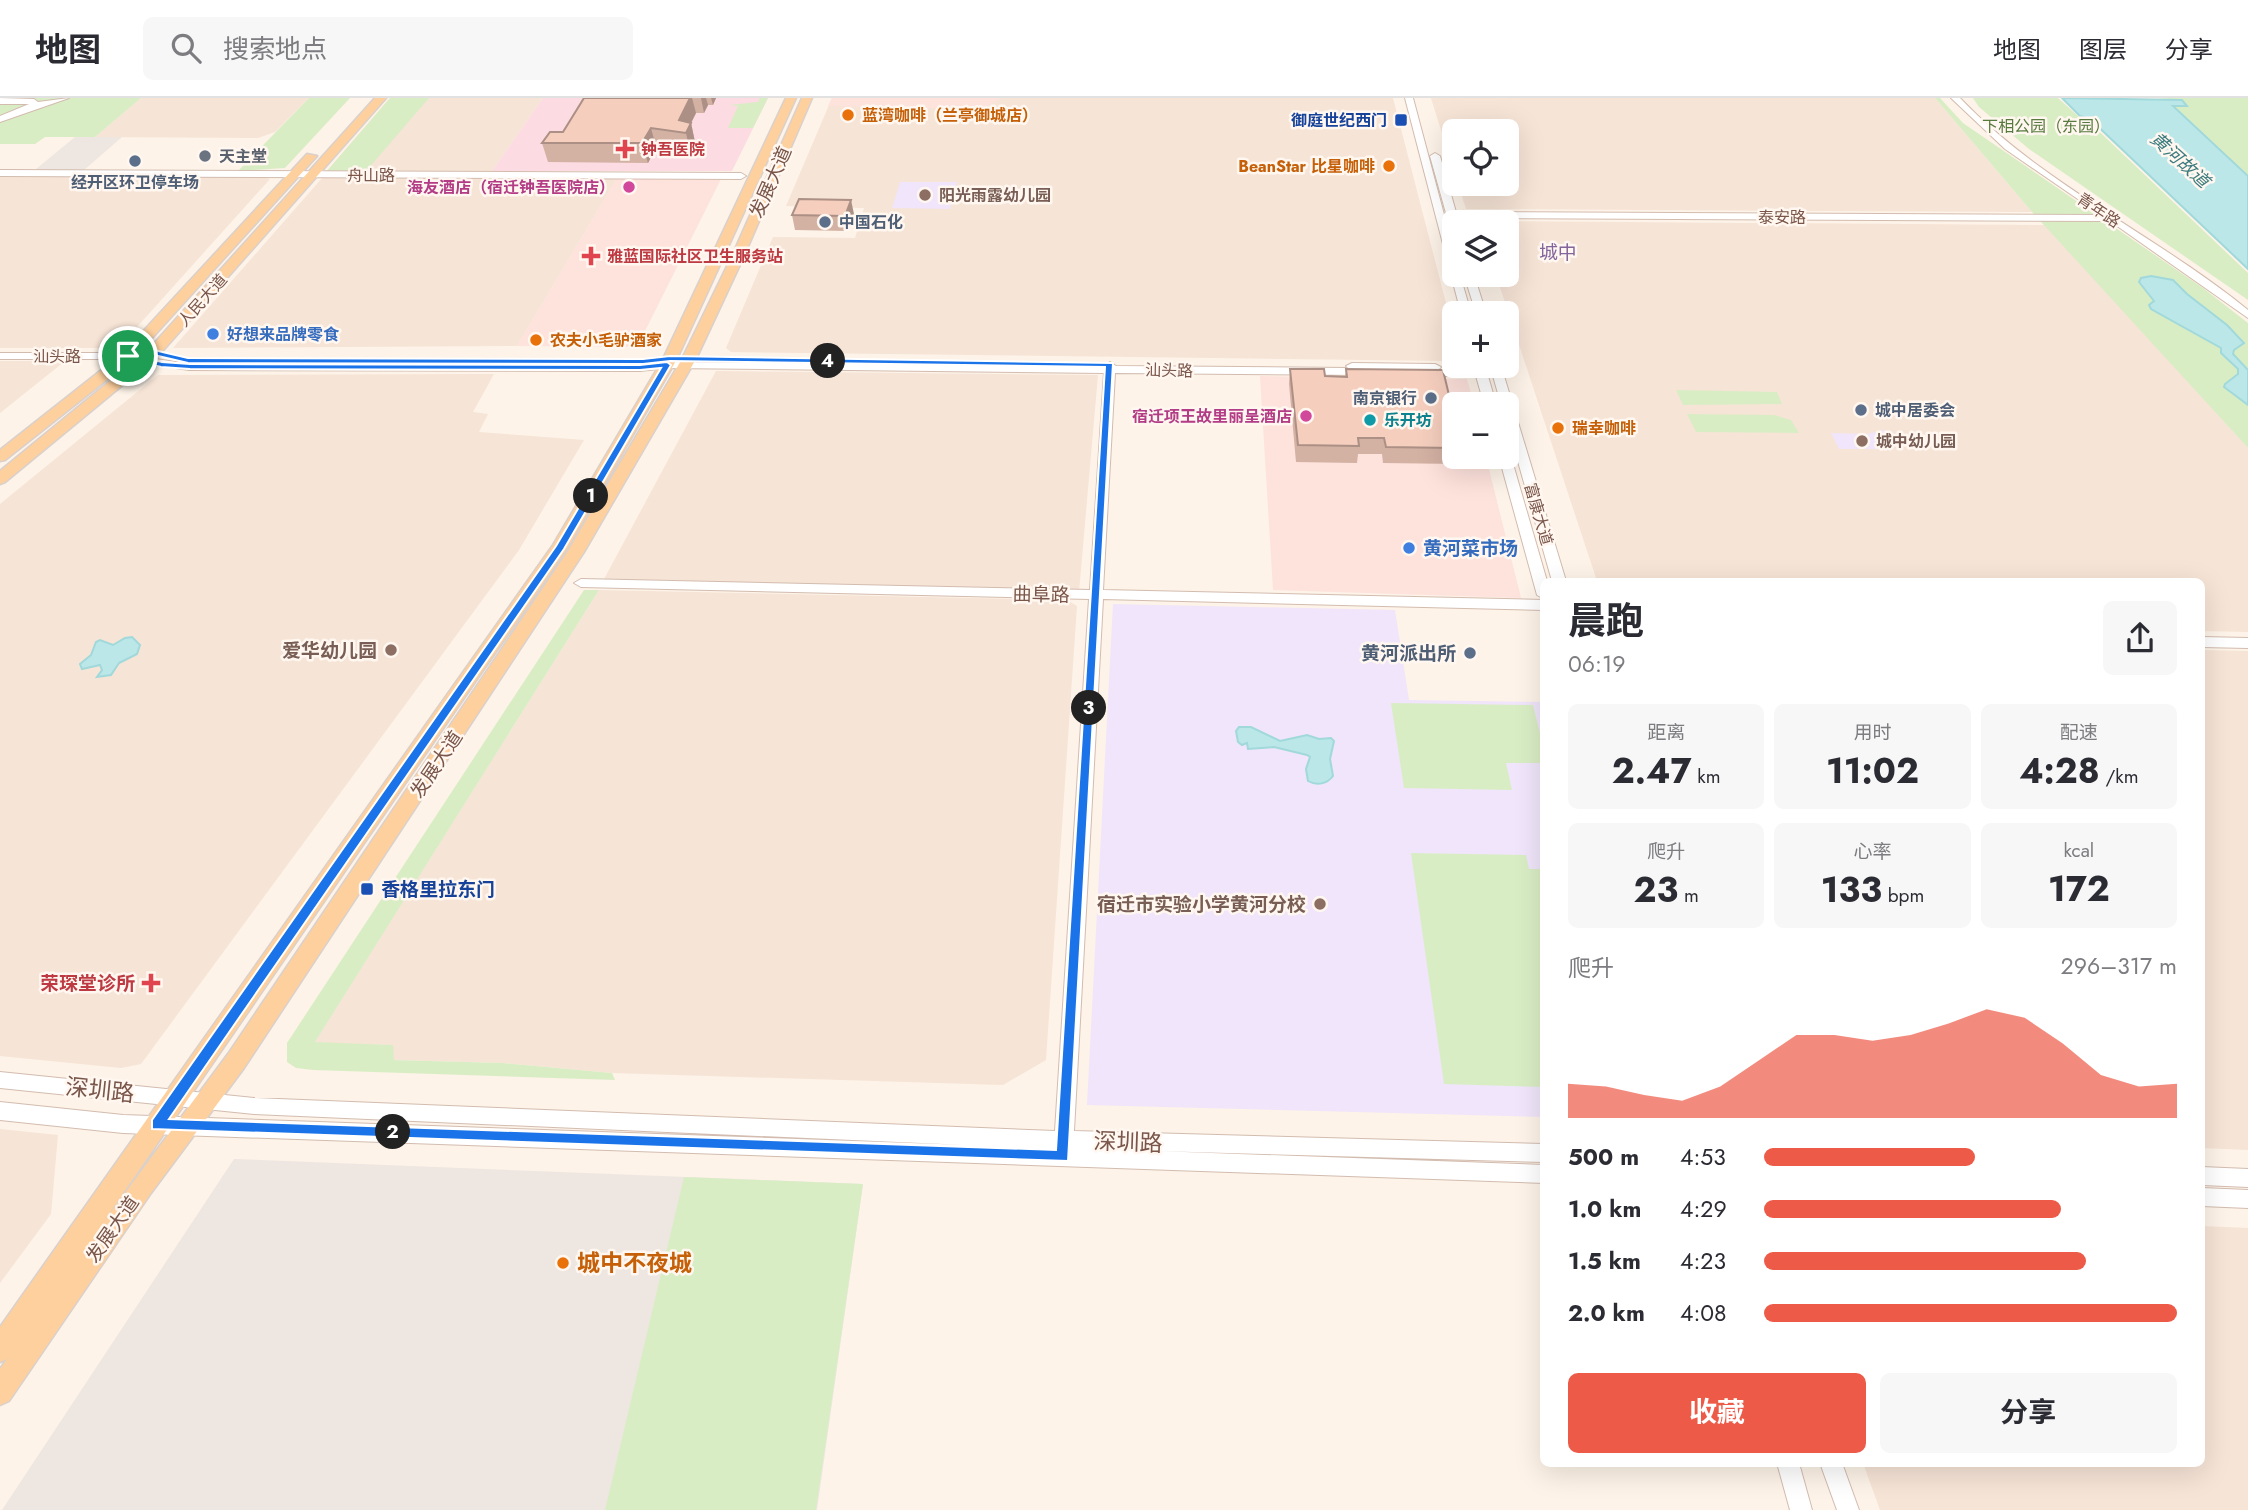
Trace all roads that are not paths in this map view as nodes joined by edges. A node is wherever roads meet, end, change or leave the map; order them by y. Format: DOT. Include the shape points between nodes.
graph roads {
  1 [pos="65,98"];
  2 [pos="364,98"];
  3 [pos="381,98"];
  4 [pos="791,98"];
  5 [pos="807,98"];
  6 [pos="1409,98"];
  7 [pos="1419,98"];
  8 [pos="8,101"];
  9 [pos="1961,101"];
  10 [pos="47,102"];
  11 [pos="10,114"];
  12 [pos="0,119"];
  13 [pos="0,173"];
  14 [pos="294,174"];
  15 [pos="312,174"];
  16 [pos="741,176"];
  17 [pos="1450,210"];
  18 [pos="2112,218"];
  19 [pos="1519,219"];
  20 [pos="1442,224"];
  21 [pos="2248,310"];
  22 [pos="2248,315"];
  23 [pos="0,353"];
  24 [pos="130,354"];
  25 [pos="150,356"];
  26 [pos="678,362"];
  27 [pos="1110,367"];
  28 [pos="1442,369"];
  29 [pos="1500,378"];
  30 [pos="0,457"];
  31 [pos="1508,469"];
  32 [pos="0,479"];
  33 [pos="1558,578"];
  34 [pos="1540,581"];
  35 [pos="581,583"];
  36 [pos="1096,596"];
  37 [pos="1540,605"];
  38 [pos="2205,642"];
  39 [pos="2248,643"];
  40 [pos="0,1080"];
  41 [pos="174,1098"];
  42 [pos="207,1101"];
  43 [pos="0,1111"];
  44 [pos="157,1125"];
  45 [pos="187,1126"];
  46 [pos="1063,1148"];
  47 [pos="1540,1153"];
  48 [pos="1540,1174"];
  49 [pos="2205,1176"];
  50 [pos="2248,1178"];
  51 [pos="2205,1197"];
  52 [pos="2248,1199"];
  53 [pos="0,1349"];
  54 [pos="0,1392"];
  55 [pos="1789,1467"];
  56 [pos="1832,1467"];
  57 [pos="1801,1510"];
  58 [pos="1848,1510"];
  1 -- 10 [label="street"];
  2 -- 14 [label="main road, 人民大道"];
  3 -- 15 [label="main road, 人民大道"];
  4 -- 26 [label="main road, 发展大道"];
  5 -- 26 [label="main road, 发展大道" via="738,256"];
  6 -- 20 [label="street"];
  7 -- 17 [label="street"];
  8 -- 10 [label="street"];
  8 -- 11 [label="street" via="19,104"];
  9 -- 18 [label="street, 青年路" via="2007,146"];
  9 -- 21 [label="street, 青年路" via="2005,140"];
  10 -- 11 [label="street"];
  11 -- 12 [label="street"];
  13 -- 14 [label="street, 舟山路"];
  14 -- 15 [label="street, 舟山路"];
  14 -- 24 [label="main road, 人民大道"];
  15 -- 16 [label="street, 舟山路"];
  15 -- 25 [label="main road, 人民大道"];
  18 -- 19 [label="street, 泰安路"];
  18 -- 22 [label="street, 青年路"];
  23 -- 24 [label="street, 汕头路"];
  24 -- 25 [label="street, 汕头路"];
  24 -- 30 [label="main road, 人民大道"];
  25 -- 26 [label="street, 汕头路" via="161,364 190,367 640,368"];
  25 -- 32 [label="main road, 人民大道"];
  26 -- 27 [label="street, 汕头路"];
  26 -- 41 [label="main road, 发展大道" via="475,673"];
  26 -- 42 [label="main road, 发展大道" via="615,489 555,586"];
  27 -- 28 [label="street, 汕头路"];
  27 -- 36 [label="street"];
  29 -- 33 [label="street, 富康大道"];
  31 -- 34 [label="street, 富康大道"];
  35 -- 36 [label="street, 曲阜路"];
  36 -- 37 [label="street, 曲阜路"];
  36 -- 46 [label="street"];
  38 -- 39 [label="street"];
  40 -- 41 [label="street, 深圳路"];
  41 -- 42 [label="street, 深圳路"];
  41 -- 44 [label="main road, 发展大道"];
  42 -- 45 [label="main road, 发展大道"];
  42 -- 46 [label="street, 深圳路"];
  43 -- 44 [label="street, 深圳路"];
  44 -- 45 [label="street, 深圳路"];
  44 -- 53 [label="main road, 发展大道"];
  45 -- 46 [label="street, 深圳路"];
  45 -- 54 [label="main road, 发展大道"];
  46 -- 47 [label="street, 深圳路"];
  46 -- 48 [label="street, 深圳路"];
  49 -- 50 [label="street"];
  51 -- 52 [label="street"];
  55 -- 57 [label="street"];
  56 -- 58 [label="street"];
}
